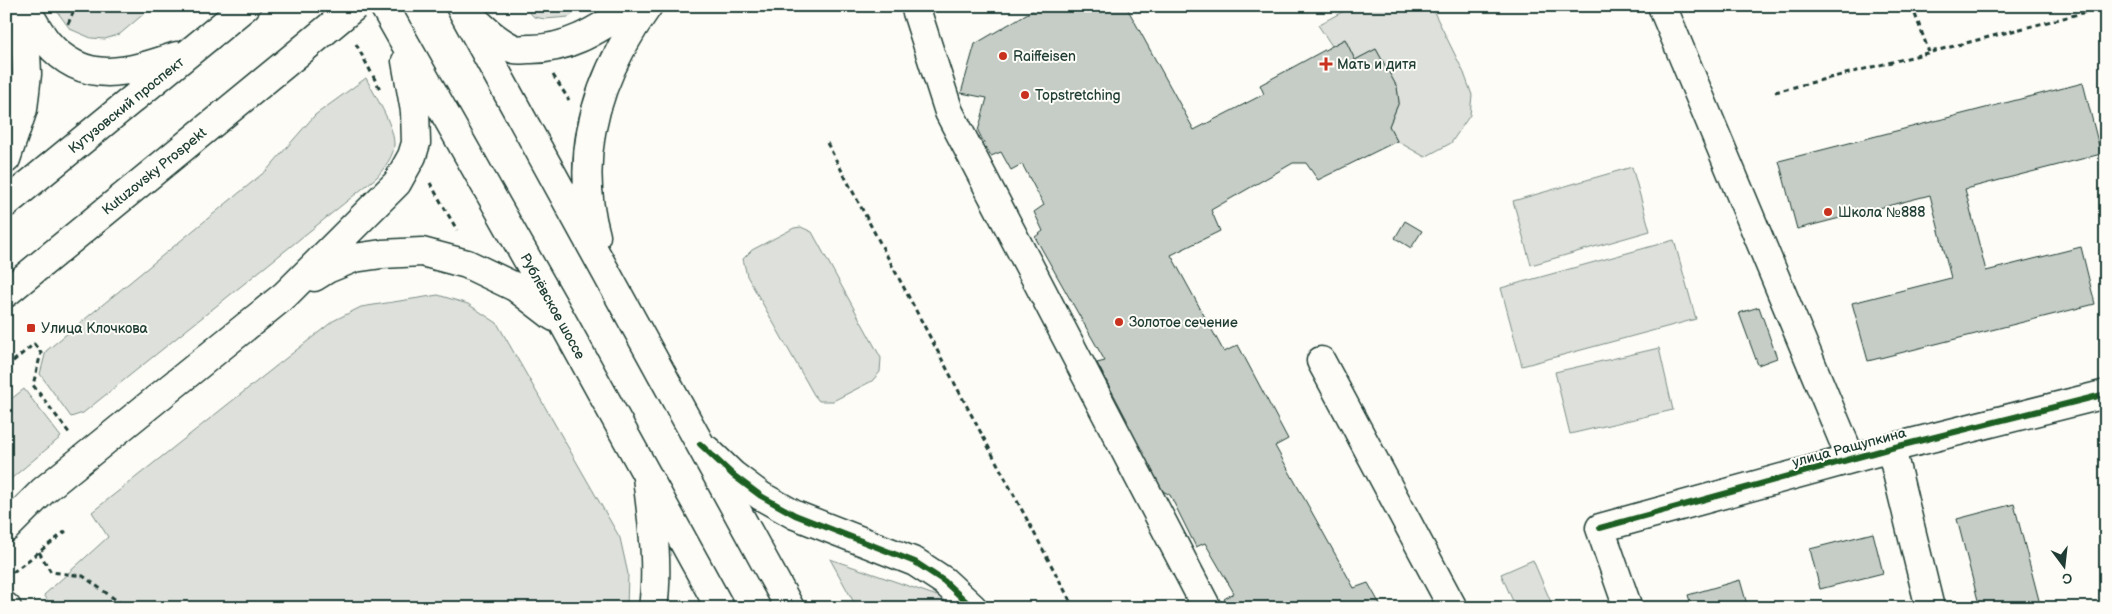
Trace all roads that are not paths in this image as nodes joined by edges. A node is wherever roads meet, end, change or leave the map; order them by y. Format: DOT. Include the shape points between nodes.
graph roads {
  1 [pos="24,6"];
  2 [pos="246,6"];
  3 [pos="355,6"];
  4 [pos="384,6"];
  5 [pos="461,6"];
  6 [pos="634,6"];
  7 [pos="648,6"];
  8 [pos="915,6"];
  9 [pos="1662,6"];
  10 [pos="402,40"];
  11 [pos="193,50"];
  12 [pos="6,159"];
  13 [pos="6,203"];
  14 [pos="605,266"];
  15 [pos="6,293"];
  16 [pos="285,295"];
  17 [pos="565,326"];
  18 [pos="1322,361"];
  19 [pos="2106,394"];
  20 [pos="700,444"];
  21 [pos="1891,448"];
  22 [pos="1851,459"];
  23 [pos="647,477"];
  24 [pos="43,491"];
  25 [pos="6,510"];
  26 [pos="6,528"];
  27 [pos="653,608"];
  28 [pos="720,608"];
  29 [pos="790,608"];
  30 [pos="973,608"];
  31 [pos="1207,608"];
  32 [pos="1453,608"];
  33 [pos="1628,608"];
  34 [pos="1930,608"];
  1 -- 11 [label="main road" via="47,41 64,58 86,69 109,73 134,69"];
  1 -- 12 [label="main road" via="27,74 23,109"];
  2 -- 11 [label="main road, Кутузовский проспект"];
  3 -- 15 [label="main road, Kutuzovsky Prospekt, bridge"];
  4 -- 10 [label="main road, Рублёвское шоссе"];
  5 -- 6 [label="main road" via="493,36 516,49 544,50 571,43"];
  5 -- 14 [label="main road"];
  7 -- 14 [label="main road" via="609,68 590,134 587,177 591,217"];
  8 -- 31 [label="main road" via="949,112"];
  9 -- 22 [label="main road"];
  10 -- 16 [label="main road" via="415,111 416,143 412,156 397,183"];
  10 -- 17 [label="main road, Рублёвское шоссе"];
  11 -- 13 [label="main road, Кутузовский проспект"];
  14 -- 20 [label="main road"];
  16 -- 17 [label="main road" via="327,269 354,258 422,252 467,264 515,287"];
  16 -- 24 [label="main road"];
  17 -- 23 [label="main road, Рублёвское шоссе"];
  18 -- 32 [label="main road"];
  19 -- 21 [label="main road, улица Ращупкина"];
  20 -- 29 [label="main road"];
  20 -- 30 [label="main road" via="732,476 761,496 795,515 915,562 944,581"];
  21 -- 22 [label="main road, улица Ращупкина"];
  21 -- 34 [label="main road"];
  22 -- 33 [label="main road, улица Ращупкина" via="1600,528"];
  23 -- 27 [label="main road" via="656,547"];
  23 -- 28 [label="main road, Рублёвское шоссе"];
  24 -- 25 [label="main road"];
  24 -- 26 [label="main road"];
}
